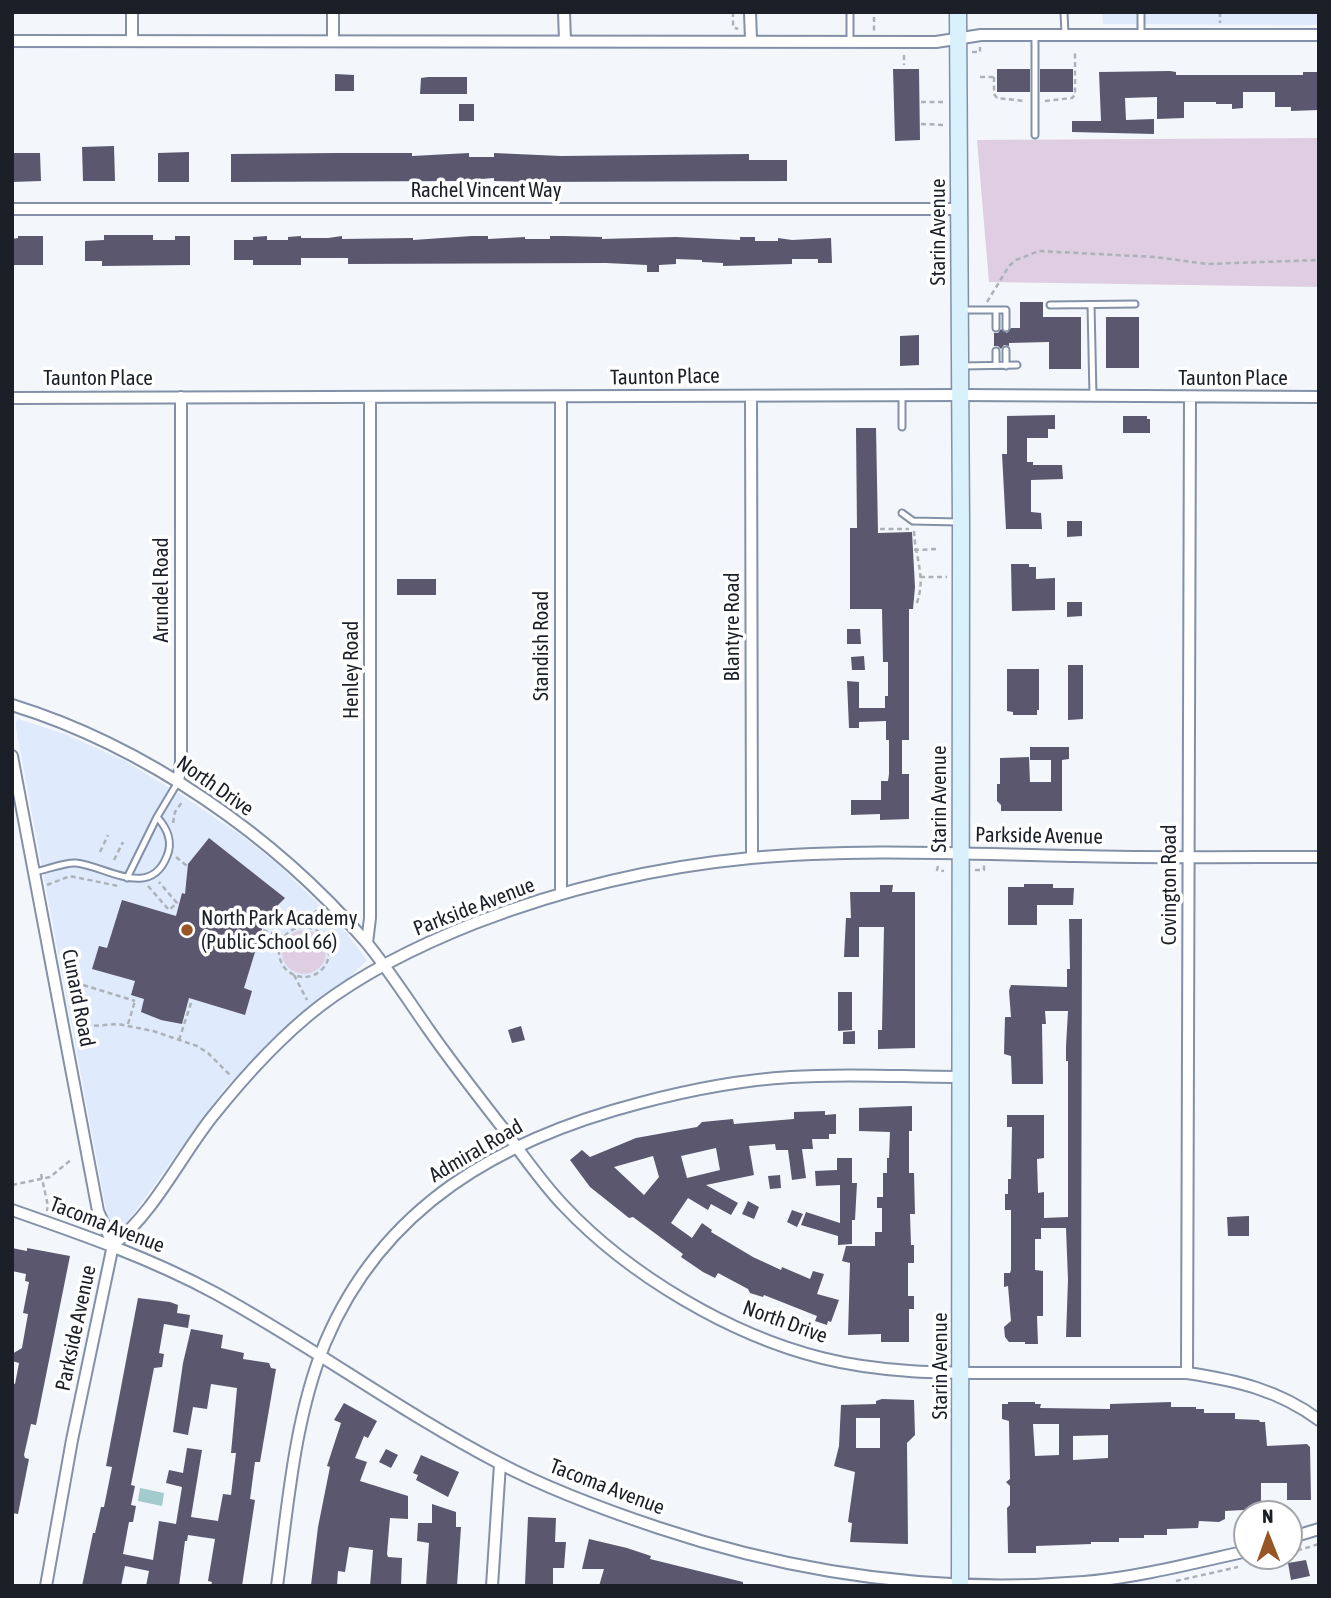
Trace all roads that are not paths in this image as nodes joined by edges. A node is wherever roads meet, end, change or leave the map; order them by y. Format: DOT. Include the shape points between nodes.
graph roads {
  1 [pos="132,12"];
  2 [pos="332,12"];
  3 [pos="564,12"];
  4 [pos="750,12"];
  5 [pos="850,12"];
  6 [pos="958,12"];
  7 [pos="1064,12"];
  8 [pos="1141,12"];
  9 [pos="1035,35"];
  10 [pos="1065,35"];
  11 [pos="1141,35"];
  12 [pos="1319,35"];
  13 [pos="958,39"];
  14 [pos="751,40"];
  15 [pos="12,41"];
  16 [pos="132,41"];
  17 [pos="333,41"];
  18 [pos="565,41"];
  19 [pos="850,41"];
  20 [pos="1035,135"];
  21 [pos="12,209"];
  22 [pos="959,209"];
  23 [pos="1135,304"];
  24 [pos="1050,305"];
  25 [pos="1091,305"];
  26 [pos="960,310"];
  27 [pos="996,310"];
  28 [pos="996,328"];
  29 [pos="1006,328"];
  30 [pos="996,351"];
  31 [pos="1006,351"];
  32 [pos="996,365"];
  33 [pos="1017,365"];
  34 [pos="960,366"];
  35 [pos="1006,366"];
  36 [pos="902,395"];
  37 [pos="960,395"];
  38 [pos="751,396"];
  39 [pos="1093,396"];
  40 [pos="12,397"];
  41 [pos="181,397"];
  42 [pos="370,397"];
  43 [pos="561,397"];
  44 [pos="1190,397"];
  45 [pos="1319,397"];
  46 [pos="902,427"];
  47 [pos="902,513"];
  48 [pos="961,522"];
  49 [pos="12,705"];
  50 [pos="12,756"];
  51 [pos="178,782"];
  52 [pos="157,817"];
  53 [pos="960,854"];
  54 [pos="1189,857"];
  55 [pos="1319,857"];
  56 [pos="752,858"];
  57 [pos="34,872"];
  58 [pos="127,878"];
  59 [pos="561,894"];
  60 [pos="367,943"];
  61 [pos="386,966"];
  62 [pos="960,1077"];
  63 [pos="516,1146"];
  64 [pos="12,1210"];
  65 [pos="113,1245"];
  66 [pos="321,1356"];
  67 [pos="961,1373"];
  68 [pos="1187,1373"];
  69 [pos="1319,1420"];
  70 [pos="500,1464"];
  71 [pos="1233,1554"];
  72 [pos="960,1585"];
  73 [pos="46,1586"];
  74 [pos="276,1586"];
  75 [pos="492,1586"];
  1 -- 16 [label="street"];
  2 -- 17 [label="street"];
  3 -- 18 [label="street"];
  4 -- 14 [label="street"];
  5 -- 19 [label="lane"];
  6 -- 13 [label="street, Starin Avenue"];
  7 -- 10 [label="lane"];
  8 -- 11 [label="lane"];
  9 -- 10 [label="street"];
  9 -- 13 [label="street"];
  9 -- 20 [label="lane"];
  10 -- 11 [label="street"];
  11 -- 12 [label="street"];
  13 -- 19 [label="street"];
  13 -- 22 [label="street, Starin Avenue"];
  14 -- 18 [label="street"];
  14 -- 19 [label="street"];
  15 -- 16 [label="street"];
  16 -- 17 [label="street"];
  17 -- 18 [label="street"];
  21 -- 22 [label="street, Rachel Vincent Way"];
  22 -- 26 [label="street, Starin Avenue"];
  23 -- 25 [label="lane"];
  24 -- 25 [label="lane"];
  25 -- 39 [label="lane"];
  26 -- 27 [label="lane"];
  26 -- 34 [label="street, Starin Avenue"];
  27 -- 28 [label="lane"];
  27 -- 29 [label="lane" via="1006,310"];
  30 -- 32 [label="lane"];
  31 -- 35 [label="lane"];
  32 -- 34 [label="lane"];
  32 -- 35 [label="lane"];
  33 -- 35 [label="lane"];
  34 -- 37 [label="street, Starin Avenue"];
  36 -- 37 [label="street, Taunton Place"];
  36 -- 38 [label="street, Taunton Place"];
  36 -- 46 [label="lane"];
  37 -- 39 [label="street, Taunton Place"];
  37 -- 48 [label="street, Starin Avenue"];
  38 -- 43 [label="street, Taunton Place"];
  38 -- 56 [label="street, Blantyre Road"];
  39 -- 44 [label="street, Taunton Place"];
  40 -- 41 [label="street, Taunton Place"];
  41 -- 42 [label="street, Taunton Place"];
  41 -- 51 [label="street, Arundel Road"];
  42 -- 43 [label="street, Taunton Place"];
  42 -- 60 [label="street, Henley Road"];
  43 -- 59 [label="street, Standish Road"];
  44 -- 45 [label="street, Taunton Place"];
  44 -- 54 [label="street, Covington Road"];
  47 -- 48 [label="lane" via="913,521"];
  48 -- 53 [label="street, Starin Avenue"];
  49 -- 51 [label="street, North Drive" via="90,734"];
  50 -- 57 [label="street, Cunard Road"];
  51 -- 52 [label="lane"];
  51 -- 60 [label="street, North Drive" via="280,858"];
  52 -- 58 [label="lane"];
  52 -- 58 [label="lane" via="168,833 167,858 152,874"];
  53 -- 54 [label="street, Parkside Avenue"];
  53 -- 56 [label="street, Parkside Avenue"];
  53 -- 62 [label="street, Starin Avenue"];
  54 -- 55 [label="street, Parkside Avenue"];
  54 -- 68 [label="street, Covington Road"];
  56 -- 59 [label="street, Parkside Avenue" via="659,871"];
  57 -- 58 [label="lane" via="75,863"];
  57 -- 65 [label="street, Cunard Road" via="98,1211"];
  59 -- 61 [label="street, Parkside Avenue" via="446,935"];
  60 -- 61 [label="street, North Drive"];
  61 -- 63 [label="street, North Drive"];
  61 -- 65 [label="street, Parkside Avenue" via="352,984 292,1030 212,1117 135,1227"];
  62 -- 63 [label="street, Admiral Road" via="806,1076 716,1086 621,1108"];
  62 -- 67 [label="street, Starin Avenue"];
  63 -- 66 [label="street, Admiral Road" via="457,1180 403,1225 361,1276"];
  63 -- 67 [label="street, North Drive" via="564,1206 595,1236 665,1287 718,1317 820,1357 888,1369"];
  64 -- 65 [label="street, Tacoma Avenue"];
  65 -- 66 [label="street, Tacoma Avenue" via="212,1292"];
  65 -- 73 [label="street, Parkside Avenue"];
  66 -- 70 [label="street, Tacoma Avenue"];
  66 -- 74 [label="street, Admiral Road" via="305,1406"];
  67 -- 68 [label="street, North Drive"];
  67 -- 72 [label="street, Starin Avenue"];
  68 -- 69 [label="street, North Drive" via="1256,1387"];
  70 -- 72 [label="street, Tacoma Avenue" via="594,1506 700,1542 796,1566"];
  70 -- 75 [label="street"];
  71 -- 72 [label="street, Tacoma Avenue" via="1083,1582"];
}
